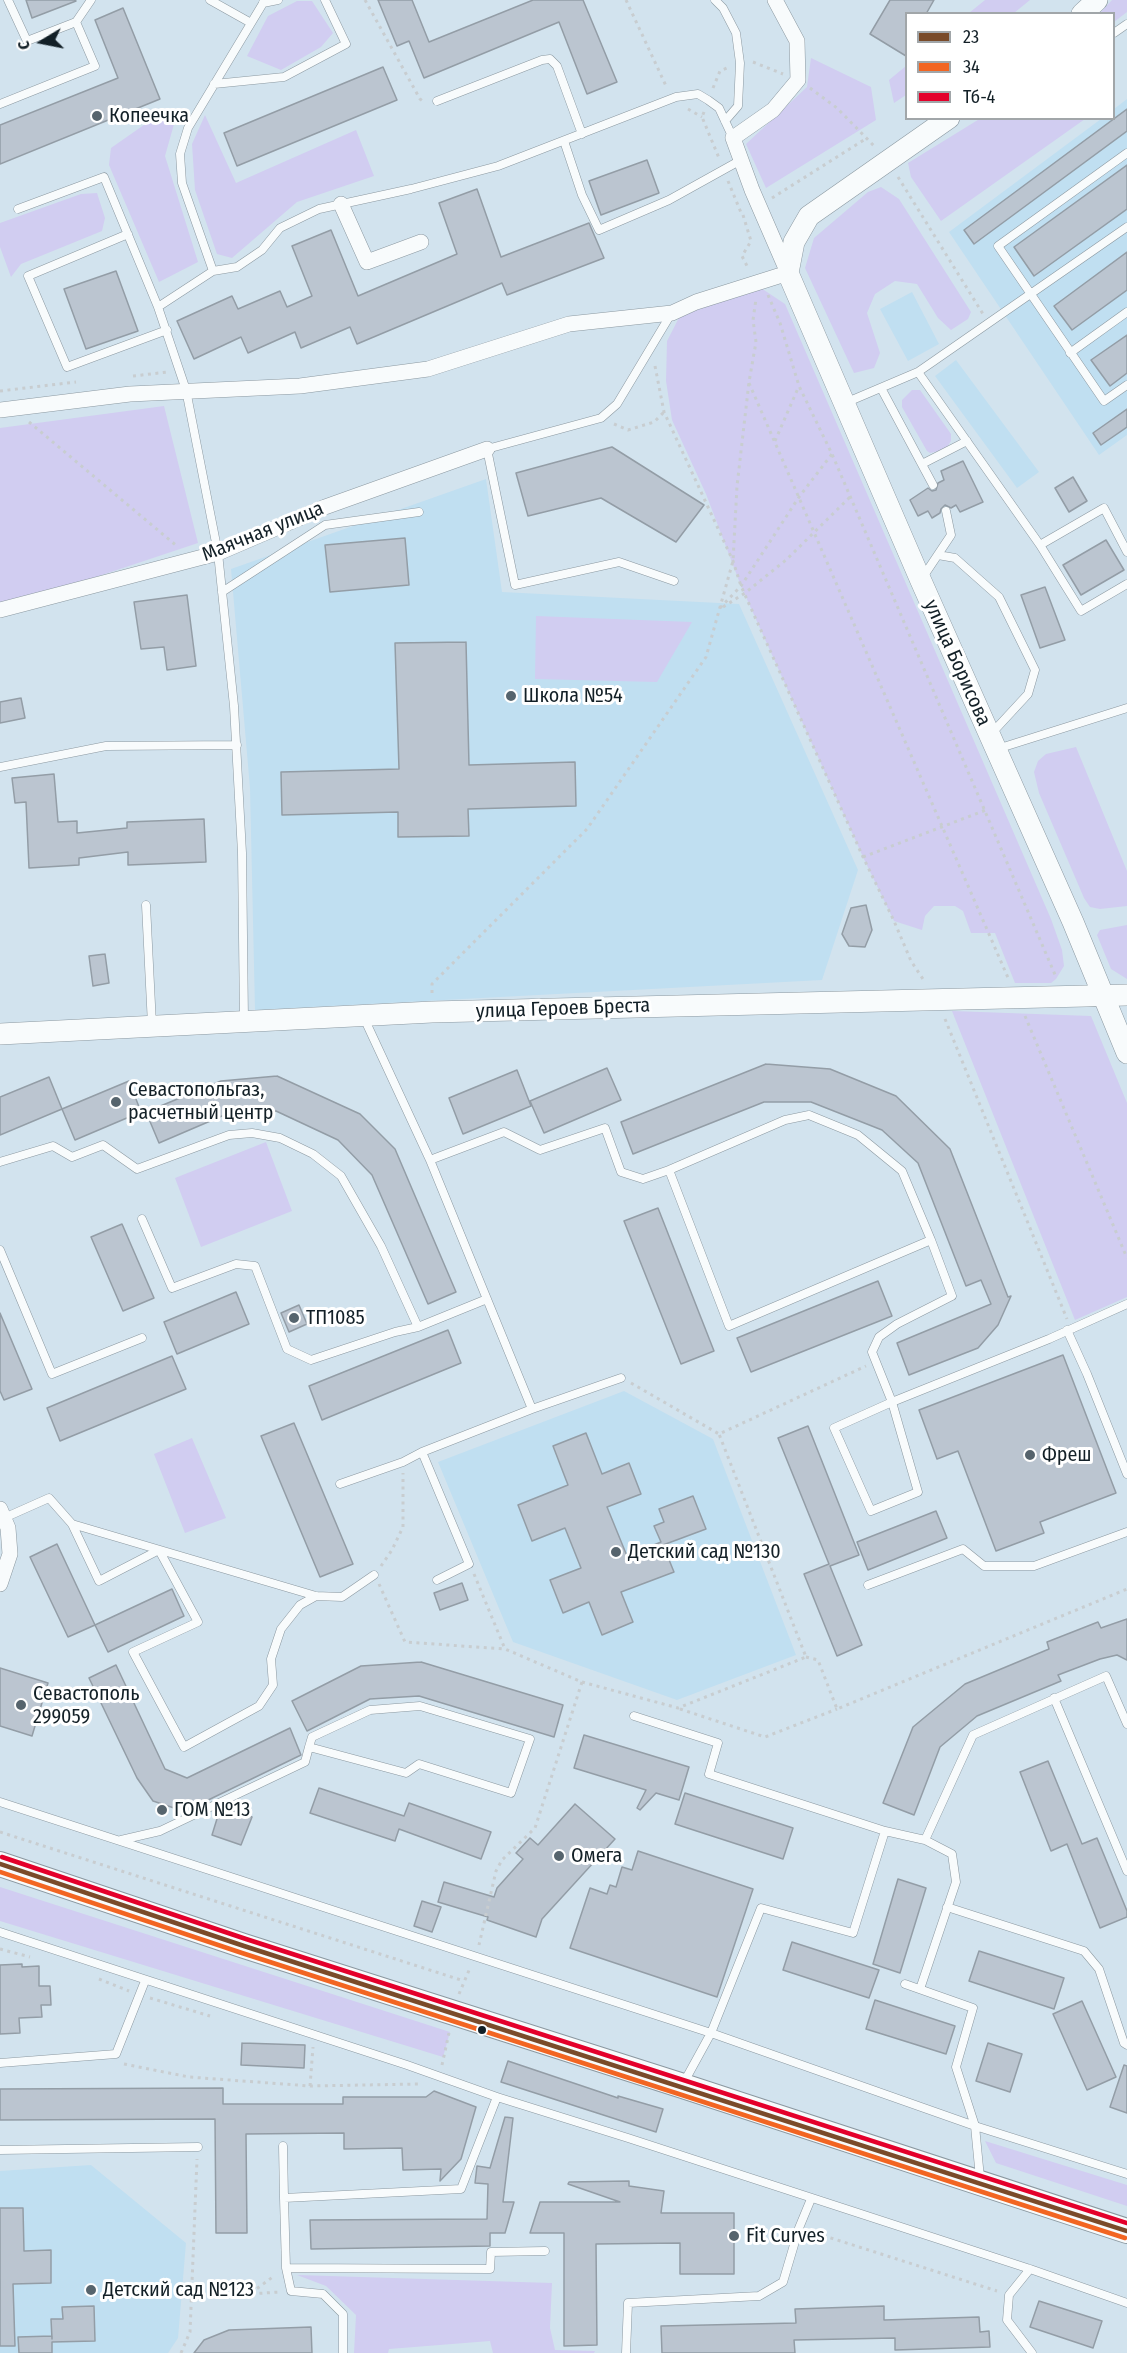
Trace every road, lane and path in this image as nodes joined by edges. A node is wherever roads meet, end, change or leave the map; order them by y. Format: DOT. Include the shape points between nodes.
graph roads {
  1 [pos="8,0"];
  2 [pos="91,0"];
  3 [pos="210,0"];
  4 [pos="278,0"];
  5 [pos="325,0"];
  6 [pos="365,0"];
  7 [pos="626,0"];
  8 [pos="715,0"];
  9 [pos="775,0"];
  10 [pos="1097,0"];
  11 [pos="264,1"];
  12 [pos="1084,12"];
  13 [pos="76,22"];
  14 [pos="251,23"];
  15 [pos="798,80"];
  16 [pos="214,84"];
  17 [pos="672,99"];
  18 [pos="437,101"];
  19 [pos="0,104"];
  20 [pos="946,120"];
  21 [pos="725,121"];
  22 [pos="582,134"];
  23 [pos="733,138"];
  24 [pos="867,138"];
  25 [pos="564,141"];
  26 [pos="1127,153"];
  27 [pos="741,160"];
  28 [pos="888,161"];
  29 [pos="341,204"];
  30 [pos="759,206"];
  31 [pos="18,209"];
  32 [pos="1127,227"];
  33 [pos="128,234"];
  34 [pos="421,242"];
  35 [pos="213,271"];
  36 [pos="788,273"];
  37 [pos="759,290"];
  38 [pos="1030,295"];
  39 [pos="158,307"];
  40 [pos="1127,312"];
  41 [pos="672,313"];
  42 [pos="989,323"];
  43 [pos="166,330"];
  44 [pos="652,346"];
  45 [pos="1071,353"];
  46 [pos="918,372"];
  47 [pos="749,382"];
  48 [pos="799,386"];
  49 [pos="1127,386"];
  50 [pos="881,388"];
  51 [pos="186,390"];
  52 [pos="844,403"];
  53 [pos="7,410"];
  54 [pos="664,412"];
  55 [pos="601,418"];
  56 [pos="774,441"];
  57 [pos="967,441"];
  58 [pos="487,449"];
  59 [pos="832,454"];
  60 [pos="922,464"];
  61 [pos="933,485"];
  62 [pos="799,497"];
  63 [pos="850,497"];
  64 [pos="946,511"];
  65 [pos="418,513"];
  66 [pos="815,533"];
  67 [pos="1040,545"];
  68 [pos="1127,552"];
  69 [pos="218,553"];
  70 [pos="187,554"];
  71 [pos="938,555"];
  72 [pos="733,561"];
  73 [pos="674,581"];
  74 [pos="921,581"];
  75 [pos="1127,584"];
  76 [pos="741,586"];
  77 [pos="222,592"];
  78 [pos="745,593"];
  79 [pos="0,610"];
  80 [pos="719,610"];
  81 [pos="1127,708"];
  82 [pos="993,742"];
  83 [pos="237,745"];
  84 [pos="0,767"];
  85 [pos="986,810"];
  86 [pos="943,828"];
  87 [pos="863,857"];
  88 [pos="146,905"];
  89 [pos="1103,995"];
  90 [pos="1127,995"];
  91 [pos="1064,996"];
  92 [pos="937,998"];
  93 [pos="1017,998"];
  94 [pos="432,1012"];
  95 [pos="364,1017"];
  96 [pos="244,1022"];
  97 [pos="152,1026"];
  98 [pos="0,1035"];
  99 [pos="1127,1053"];
  100 [pos="430,1160"];
  101 [pos="0,1162"];
  102 [pos="669,1170"];
  103 [pos="142,1219"];
  104 [pos="931,1240"];
  105 [pos="0,1250"];
  106 [pos="1127,1258"];
  107 [pos="487,1299"];
  108 [pos="1127,1304"];
  109 [pos="418,1327"];
  110 [pos="1069,1329"];
  111 [pos="142,1338"];
  112 [pos="876,1361"];
  113 [pos="621,1378"];
  114 [pos="892,1402"];
  115 [pos="532,1409"];
  116 [pos="719,1434"];
  117 [pos="422,1452"];
  118 [pos="403,1462"];
  119 [pos="1127,1474"];
  120 [pos="340,1484"];
  121 [pos="2,1513"];
  122 [pos="72,1524"];
  123 [pos="1127,1532"];
  124 [pos="159,1550"];
  125 [pos="469,1564"];
  126 [pos="374,1575"];
  127 [pos="437,1580"];
  128 [pos="0,1584"];
  129 [pos="868,1585"];
  130 [pos="1127,1589"];
  131 [pos="316,1596"];
  132 [pos="505,1649"];
  133 [pos="806,1658"];
  134 [pos="582,1682"];
  135 [pos="1054,1698"];
  136 [pos="678,1708"];
  137 [pos="837,1709"];
  138 [pos="634,1716"];
  139 [pos="1127,1724"];
  140 [pos="309,1748"];
  141 [pos="0,1802"];
  142 [pos="885,1831"];
  143 [pos="0,1832"];
  144 [pos="119,1840"];
  145 [pos="925,1840"];
  146 [pos="0,1864"];
  147 [pos="1127,1871"];
  148 [pos="947,1907"];
  149 [pos="0,1932"];
  150 [pos="477,1950"];
  151 [pos="471,1965"];
  152 [pos="145,1981"];
  153 [pos="464,1981"];
  154 [pos="905,1984"];
  155 [pos="920,1989"];
  156 [pos="459,1994"];
  157 [pos="450,2032"];
  158 [pos="711,2033"];
  159 [pos="1127,2044"];
  160 [pos="314,2046"];
  161 [pos="116,2062"];
  162 [pos="0,2063"];
  163 [pos="438,2078"];
  164 [pos="427,2084"];
  165 [pos="310,2086"];
  166 [pos="683,2086"];
  167 [pos="497,2097"];
  168 [pos="975,2126"];
  169 [pos="283,2146"];
  170 [pos="198,2147"];
  171 [pos="0,2150"];
  172 [pos="1127,2174"];
  173 [pos="980,2183"];
  174 [pos="284,2198"];
  175 [pos="810,2199"];
  176 [pos="799,2228"];
  177 [pos="1127,2231"];
  178 [pos="545,2251"];
  179 [pos="286,2268"];
  180 [pos="1030,2269"];
  181 [pos="291,2290"];
  182 [pos="192,2291"];
  183 [pos="249,2294"];
  184 [pos="1009,2295"];
  185 [pos="1127,2303"];
  186 [pos="181,2353"];
  187 [pos="343,2353"];
  188 [pos="626,2353"];
  189 [pos="1032,2353"];
  1 -- 13 [label="lane" via="27,41"];
  2 -- 13 [label="lane"];
  3 -- 14 [label="lane"];
  4 -- 11 [label="lane"];
  5 -- 16 [label="lane" via="346,44 284,77"];
  6 -- 18 [label="path" via="420,99 428,103"];
  7 -- 17 [label="path"];
  8 -- 21 [label="lane" via="736,33 740,63 738,106"];
  9 -- 15 [label="street" via="797,41"];
  10 -- 12 [label="street"];
  11 -- 14 [label="lane"];
  13 -- 19 [label="lane" via="95,66"];
  14 -- 16 [label="lane"];
  15 -- 23 [label="street" via="773,110"];
  15 -- 24 [label="path" via="837,108"];
  16 -- 35 [label="lane" via="188,128 180,154 182,183"];
  17 -- 21 [label="lane" via="698,94 719,108"];
  17 -- 22 [label="lane"];
  18 -- 22 [label="lane" via="550,59 557,66"];
  20 -- 28 [label="street"];
  21 -- 23 [label="lane"];
  22 -- 25 [label="lane"];
  23 -- 27 [label="street"];
  24 -- 28 [label="path"];
  24 -- 30 [label="path"];
  25 -- 27 [label="lane" via="582,195 599,230 669,200"];
  25 -- 29 [label="lane" via="498,166"];
  26 -- 38 [label="lane" via="998,246"];
  27 -- 30 [label="street"];
  28 -- 36 [label="street" via="809,216 794,242"];
  28 -- 42 [label="path"];
  29 -- 34 [label="street" via="367,262"];
  29 -- 35 [label="lane" via="319,208 279,228 262,250 237,267"];
  30 -- 36 [label="street"];
  30 -- 37 [label="path" via="742,215 751,241 742,255"];
  31 -- 33 [label="lane" via="104,177"];
  32 -- 38 [label="lane"];
  33 -- 39 [label="lane"];
  33 -- 43 [label="lane" via="28,276 67,367"];
  35 -- 39 [label="lane"];
  36 -- 37 [label="street"];
  36 -- 52 [label="street, улица Борисова"];
  37 -- 41 [label="street" via="696,302"];
  37 -- 47 [label="path"];
  37 -- 48 [label="path" via="780,323"];
  38 -- 42 [label="lane"];
  38 -- 45 [label="lane"];
  39 -- 43 [label="lane"];
  40 -- 45 [label="lane"];
  41 -- 44 [label="lane"];
  41 -- 51 [label="street" via="569,324 428,369 300,386"];
  42 -- 46 [label="lane"];
  43 -- 51 [label="lane"];
  44 -- 54 [label="path"];
  44 -- 55 [label="lane" via="617,404"];
  45 -- 49 [label="lane" via="1104,401"];
  46 -- 50 [label="lane"];
  46 -- 57 [label="lane"];
  47 -- 56 [label="path"];
  47 -- 72 [label="path"];
  48 -- 56 [label="path"];
  48 -- 59 [label="path"];
  50 -- 52 [label="lane"];
  50 -- 60 [label="lane"];
  51 -- 53 [label="street"];
  51 -- 69 [label="lane"];
  52 -- 74 [label="street, улица Борисова"];
  53 -- 70 [label="path"];
  54 -- 55 [label="path" via="654,422 628,430"];
  54 -- 72 [label="path"];
  55 -- 58 [label="lane"];
  56 -- 62 [label="path"];
  57 -- 60 [label="lane"];
  57 -- 67 [label="lane"];
  58 -- 69 [label="street, Маячная улица" via="325,507"];
  58 -- 73 [label="lane" via="515,585 619,562"];
  59 -- 62 [label="path"];
  59 -- 63 [label="path"];
  60 -- 61 [label="lane"];
  62 -- 66 [label="path"];
  62 -- 76 [label="path"];
  63 -- 66 [label="path"];
  63 -- 85 [label="path"];
  64 -- 71 [label="lane" via="951,535"];
  65 -- 77 [label="lane" via="325,525"];
  66 -- 78 [label="path"];
  66 -- 86 [label="path"];
  67 -- 68 [label="lane" via="1104,508"];
  67 -- 75 [label="lane" via="1081,611"];
  69 -- 77 [label="lane"];
  69 -- 79 [label="street, Маячная улица"];
  71 -- 74 [label="lane"];
  71 -- 82 [label="lane" via="955,558 999,597 1035,670 1028,694"];
  72 -- 76 [label="path"];
  72 -- 80 [label="path"];
  74 -- 82 [label="street, улица Борисова"];
  76 -- 78 [label="path"];
  76 -- 80 [label="path"];
  77 -- 83 [label="lane"];
  78 -- 80 [label="path"];
  78 -- 87 [label="path"];
  80 -- 94 [label="path" via="706,657 587,829 432,984"];
  81 -- 82 [label="lane"];
  82 -- 89 [label="street, улица Борисова"];
  83 -- 84 [label="lane" via="106,746"];
  83 -- 96 [label="lane"];
  85 -- 86 [label="path"];
  85 -- 91 [label="path"];
  86 -- 87 [label="path"];
  86 -- 93 [label="path"];
  87 -- 92 [label="path" via="911,961"];
  88 -- 97 [label="lane"];
  89 -- 90 [label="street, улица Героев Бреста"];
  89 -- 91 [label="street, улица Героев Бреста"];
  89 -- 99 [label="street, улица Борисова"];
  91 -- 93 [label="street, улица Героев Бреста"];
  92 -- 93 [label="street, улица Героев Бреста"];
  92 -- 94 [label="street, улица Героев Бреста"];
  92 -- 110 [label="path"];
  93 -- 106 [label="path"];
  94 -- 95 [label="street, улица Героев Бреста"];
  95 -- 96 [label="street, улица Героев Бреста"];
  95 -- 100 [label="lane"];
  96 -- 97 [label="street, улица Героев Бреста"];
  97 -- 98 [label="street, улица Героев Бреста"];
  100 -- 102 [label="lane" via="504,1132 540,1150 605,1128 621,1172 643,1179"];
  100 -- 107 [label="lane"];
  101 -- 109 [label="lane" via="53,1146 72,1157 103,1145 137,1169 228,1135 252,1133 280,1138 313,1154 341,1176 372,1229"];
  102 -- 104 [label="lane" via="785,1120 810,1115 858,1135 902,1171"];
  102 -- 104 [label="lane" via="729,1326"];
  103 -- 109 [label="lane" via="172,1288 236,1264 255,1266 287,1349 311,1360"];
  104 -- 112 [label="lane" via="952,1296 879,1337 872,1352"];
  105 -- 111 [label="lane" via="52,1374"];
  107 -- 109 [label="lane"];
  107 -- 115 [label="lane"];
  108 -- 110 [label="lane"];
  110 -- 114 [label="lane"];
  110 -- 119 [label="lane"];
  112 -- 114 [label="lane"];
  112 -- 116 [label="path"];
  113 -- 115 [label="lane"];
  113 -- 116 [label="path"];
  114 -- 114 [label="lane" via="834,1428 871,1511 918,1492"];
  115 -- 117 [label="lane"];
  116 -- 133 [label="path"];
  117 -- 118 [label="lane"];
  117 -- 125 [label="lane"];
  118 -- 120 [label="lane"];
  118 -- 126 [label="path" via="403,1527"];
  121 -- 122 [label="lane" via="49,1498"];
  121 -- 128 [label="street" via="8,1528 10,1554"];
  122 -- 124 [label="lane"];
  122 -- 124 [label="lane" via="99,1581"];
  123 -- 129 [label="lane" via="1034,1566 984,1566 963,1549"];
  124 -- 131 [label="lane"];
  124 -- 131 [label="lane" via="198,1622 133,1652 184,1747 259,1706 273,1685 271,1659 281,1629 300,1605"];
  125 -- 127 [label="lane"];
  125 -- 132 [label="path"];
  126 -- 131 [label="lane" via="342,1598"];
  126 -- 132 [label="path" via="405,1642"];
  130 -- 137 [label="path"];
  132 -- 134 [label="path"];
  133 -- 136 [label="path"];
  133 -- 137 [label="path" via="818,1660"];
  134 -- 136 [label="path"];
  134 -- 150 [label="path" via="535,1828 496,1871"];
  135 -- 139 [label="lane" via="1106,1676"];
  135 -- 145 [label="lane" via="973,1735"];
  135 -- 147 [label="lane"];
  136 -- 137 [label="path" via="765,1737"];
  138 -- 142 [label="lane" via="718,1743 709,1774"];
  140 -- 140 [label="lane" via="406,1773 419,1764 511,1793 530,1739 420,1706 370,1710 312,1737"];
  140 -- 144 [label="lane" via="304,1762 160,1831"];
  141 -- 144 [label="lane"];
  142 -- 145 [label="lane"];
  142 -- 158 [label="lane" via="853,1933 761,1908"];
  143 -- 153 [label="path"];
  144 -- 158 [label="lane"];
  145 -- 148 [label="lane" via="952,1854 956,1882"];
  146 -- 166 [label="main road"];
  148 -- 155 [label="lane"];
  148 -- 159 [label="lane" via="1084,1951 1099,1969"];
  149 -- 152 [label="lane"];
  151 -- 153 [label="path"];
  152 -- 162 [label="lane" via="116,2055"];
  152 -- 163 [label="lane"];
  153 -- 156 [label="path"];
  154 -- 155 [label="lane"];
  155 -- 168 [label="lane" via="973,2008 956,2067"];
  157 -- 163 [label="path"];
  158 -- 166 [label="lane"];
  158 -- 168 [label="lane"];
  160 -- 165 [label="path"];
  161 -- 165 [label="path" via="189,2076"];
  163 -- 167 [label="lane"];
  164 -- 165 [label="path"];
  166 -- 173 [label="main road"];
  167 -- 174 [label="lane" via="461,2189"];
  167 -- 175 [label="lane"];
  168 -- 172 [label="lane"];
  168 -- 173 [label="lane"];
  169 -- 174 [label="lane"];
  170 -- 171 [label="lane"];
  170 -- 182 [label="path"];
  173 -- 177 [label="main road"];
  174 -- 179 [label="lane"];
  175 -- 176 [label="lane"];
  175 -- 180 [label="lane"];
  176 -- 184 [label="path"];
  176 -- 188 [label="lane" via="783,2282 759,2296 628,2303"];
  178 -- 179 [label="lane" via="491,2252 490,2269"];
  179 -- 181 [label="lane"];
  179 -- 183 [label="path"];
  180 -- 184 [label="lane"];
  180 -- 185 [label="lane"];
  181 -- 183 [label="path"];
  181 -- 187 [label="lane" via="323,2294 343,2314"];
  182 -- 183 [label="path"];
  182 -- 186 [label="path" via="190,2332"];
  184 -- 189 [label="lane" via="1007,2320"];
}
